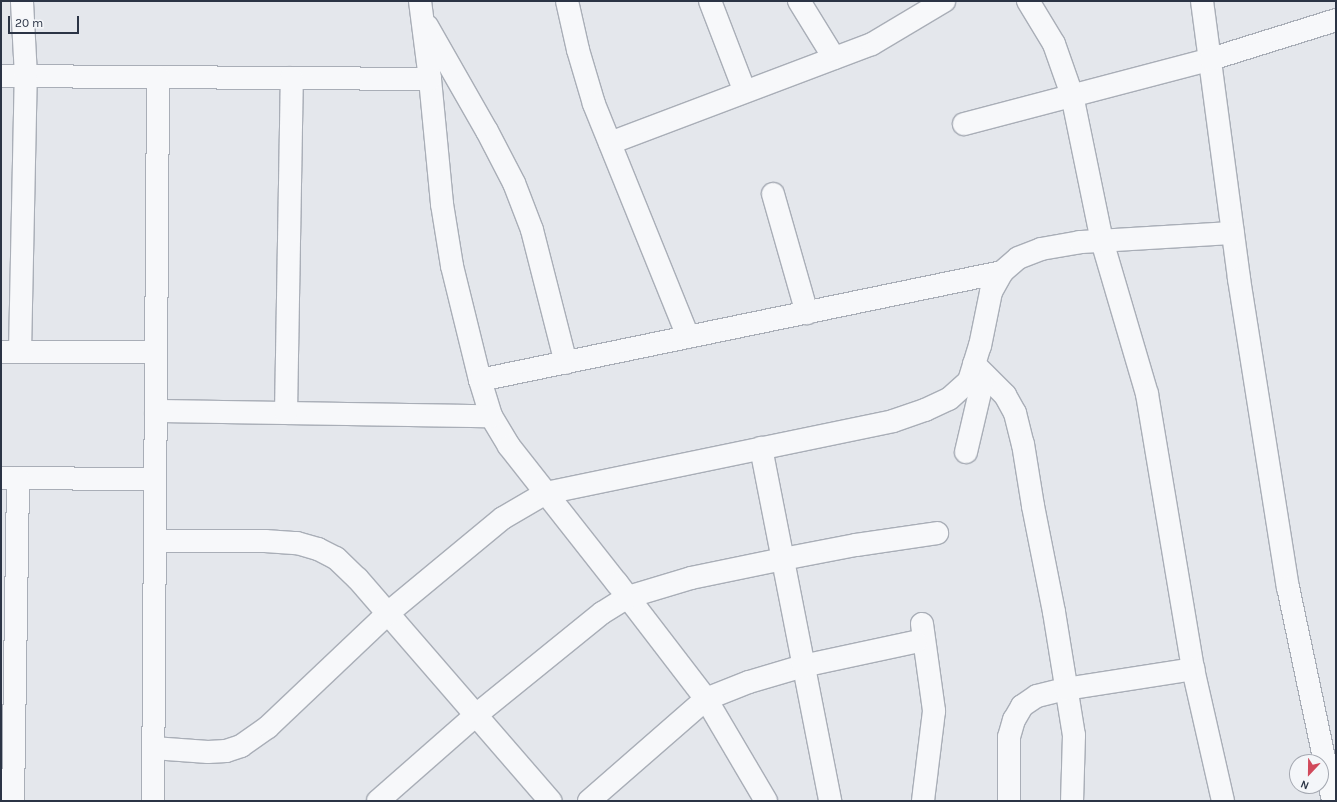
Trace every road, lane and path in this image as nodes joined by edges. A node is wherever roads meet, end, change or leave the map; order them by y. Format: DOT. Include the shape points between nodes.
graph roads {
  1 [pos="22,1"];
  2 [pos="567,1"];
  3 [pos="710,1"];
  4 [pos="799,1"];
  5 [pos="944,1"];
  6 [pos="1028,1"];
  7 [pos="1202,1"];
  8 [pos="421,9"];
  9 [pos="1336,20"];
  10 [pos="834,58"];
  11 [pos="1211,59"];
  12 [pos="1,76"];
  13 [pos="26,76"];
  14 [pos="158,77"];
  15 [pos="292,78"];
  16 [pos="430,79"];
  17 [pos="745,92"];
  18 [pos="1072,95"];
  19 [pos="964,124"];
  20 [pos="610,143"];
  21 [pos="773,194"];
  22 [pos="1233,233"];
  23 [pos="1102,241"];
  24 [pos="1002,272"];
  25 [pos="807,312"];
  26 [pos="688,337"];
  27 [pos="10,352"];
  28 [pos="156,352"];
  29 [pos="566,363"];
  30 [pos="979,369"];
  31 [pos="480,380"];
  32 [pos="156,411"];
  33 [pos="286,413"];
  34 [pos="491,416"];
  35 [pos="761,448"];
  36 [pos="966,452"];
  37 [pos="10,478"];
  38 [pos="155,479"];
  39 [pos="546,493"];
  40 [pos="938,533"];
  41 [pos="155,541"];
  42 [pos="783,560"];
  43 [pos="628,597"];
  44 [pos="388,613"];
  45 [pos="803,666"];
  46 [pos="1193,669"];
  47 [pos="1066,689"];
  48 [pos="706,699"];
  49 [pos="476,715"];
  50 [pos="153,748"];
  51 [pos="13,801"];
  52 [pos="153,801"];
  53 [pos="378,801"];
  54 [pos="550,801"];
  55 [pos="589,801"];
  56 [pos="766,801"];
  57 [pos="830,801"];
  58 [pos="923,801"];
  59 [pos="1009,801"];
  60 [pos="1072,801"];
  61 [pos="1223,801"];
  62 [pos="1333,801"];
  1 -- 13 [label="street"];
  2 -- 20 [label="street" via="594,104"];
  3 -- 17 [label="street"];
  4 -- 10 [label="street"];
  5 -- 10 [label="street" via="872,44"];
  6 -- 18 [label="street" via="1054,44"];
  7 -- 11 [label="street"];
  8 -- 16 [label="street"];
  8 -- 29 [label="street" via="514,183 532,230"];
  9 -- 11 [label="street"];
  10 -- 17 [label="street"];
  11 -- 18 [label="street"];
  11 -- 22 [label="street"];
  12 -- 13 [label="street"];
  13 -- 14 [label="street"];
  13 -- 27 [label="street"];
  14 -- 15 [label="street"];
  14 -- 28 [label="street"];
  15 -- 16 [label="street"];
  15 -- 33 [label="street"];
  16 -- 31 [label="street" via="442,204 452,266"];
  17 -- 20 [label="street"];
  18 -- 19 [label="street"];
  18 -- 23 [label="street"];
  20 -- 26 [label="street"];
  21 -- 25 [label="street"];
  22 -- 23 [label="street"];
  22 -- 62 [label="street" via="1288,587"];
  23 -- 24 [label="street" via="1041,249 1018,258"];
  23 -- 46 [label="street" via="1147,394"];
  24 -- 25 [label="street"];
  24 -- 30 [label="street" via="991,292 980,346"];
  25 -- 26 [label="street"];
  26 -- 29 [label="street"];
  27 -- 28 [label="street"];
  28 -- 32 [label="street"];
  29 -- 31 [label="street"];
  30 -- 35 [label="street" via="949,399 925,410 893,421"];
  30 -- 36 [label="street"];
  30 -- 47 [label="street" via="1005,395 1015,413 1023,444"];
  31 -- 34 [label="street"];
  32 -- 33 [label="street"];
  32 -- 38 [label="street"];
  33 -- 34 [label="street"];
  34 -- 39 [label="street" via="509,446"];
  35 -- 39 [label="street"];
  35 -- 42 [label="street"];
  37 -- 38 [label="street"];
  37 -- 51 [label="street"];
  38 -- 41 [label="street"];
  39 -- 43 [label="street"];
  39 -- 44 [label="street" via="503,518"];
  40 -- 42 [label="street" via="856,545"];
  41 -- 44 [label="street" via="264,541 318,549 336,558"];
  41 -- 50 [label="street"];
  42 -- 43 [label="street" via="691,578"];
  42 -- 45 [label="street"];
  43 -- 48 [label="street"];
  43 -- 49 [label="street" via="602,613"];
  44 -- 49 [label="street"];
  44 -- 50 [label="street" via="268,727 241,746 226,752"];
  45 -- 48 [label="street" via="749,682"];
  45 -- 57 [label="street"];
  45 -- 58 [label="street" via="919,633 934,711"];
  46 -- 47 [label="street"];
  46 -- 61 [label="street"];
  47 -- 59 [label="street" via="1037,696 1022,706 1014,720 1009,737"];
  47 -- 60 [label="street" via="1074,735"];
  48 -- 55 [label="street"];
  48 -- 56 [label="street"];
  49 -- 53 [label="street"];
  49 -- 54 [label="street"];
  50 -- 52 [label="street"];
}
